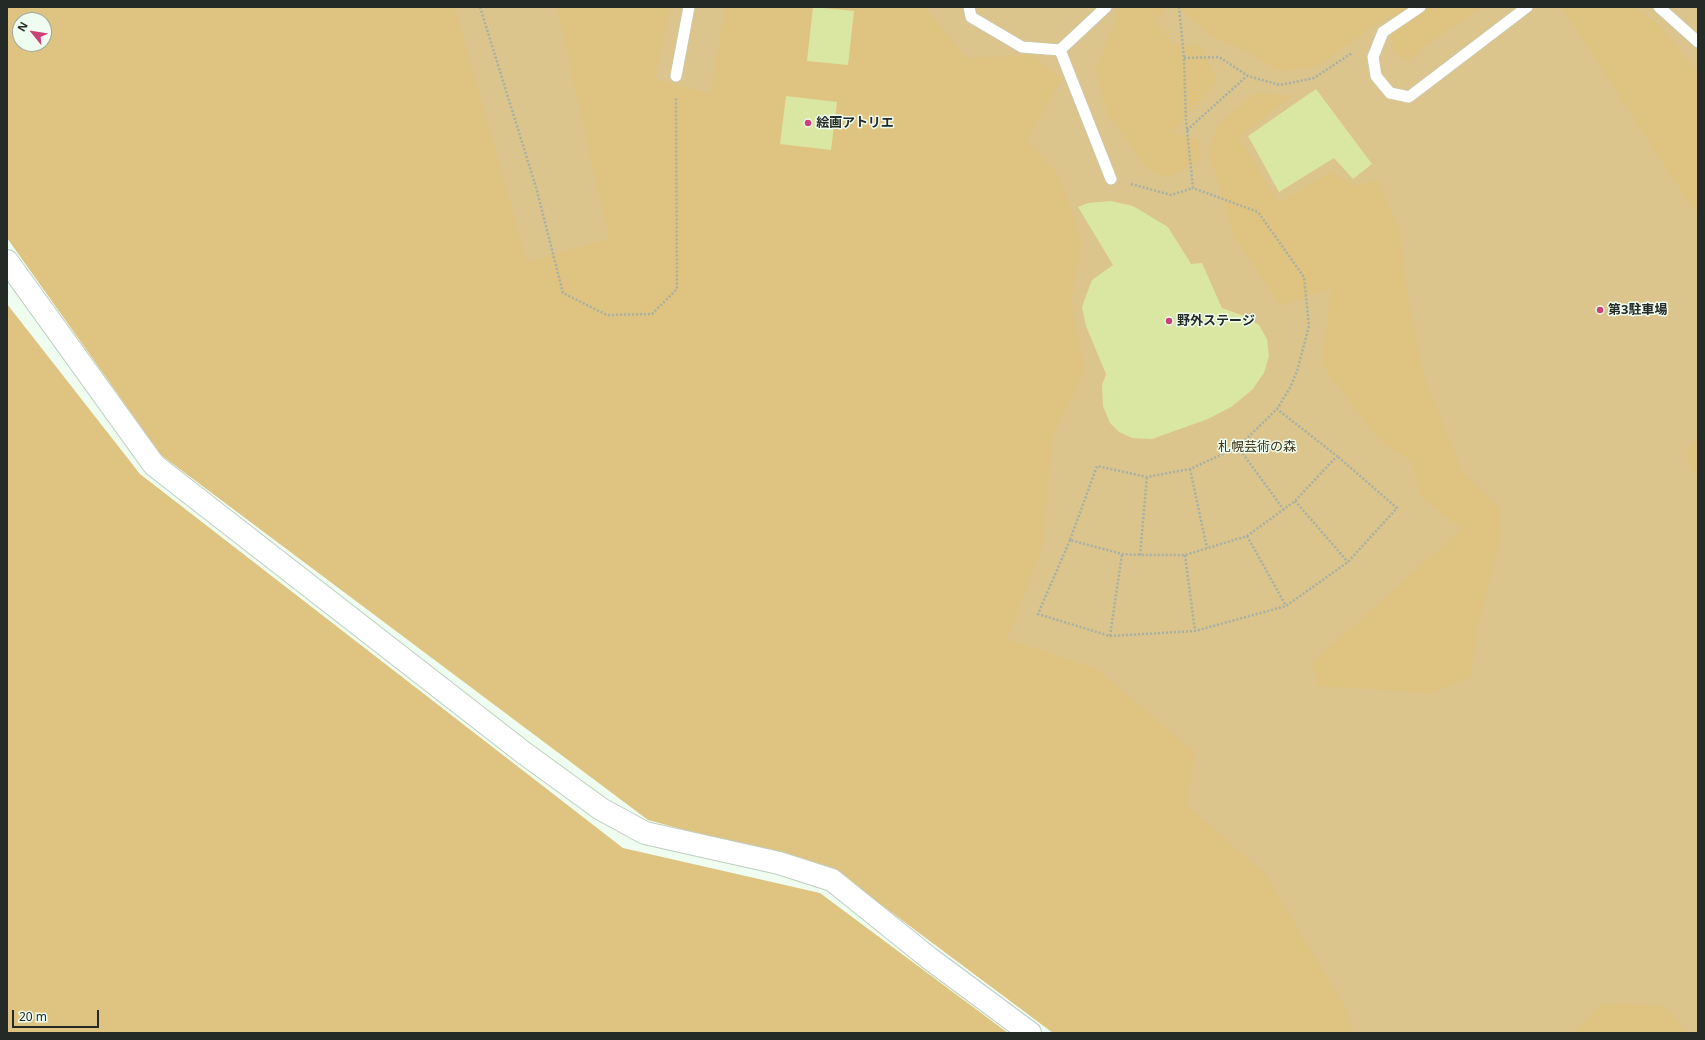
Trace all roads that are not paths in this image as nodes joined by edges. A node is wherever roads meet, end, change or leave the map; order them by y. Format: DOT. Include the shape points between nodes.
graph roads {
  1 [pos="688,7"];
  2 [pos="969,7"];
  3 [pos="1106,7"];
  4 [pos="1420,7"];
  5 [pos="1526,7"];
  6 [pos="1658,7"];
  7 [pos="1698,42"];
  8 [pos="1060,50"];
  9 [pos="676,76"];
  10 [pos="1111,178"];
  11 [pos="7,260"];
  12 [pos="1030,1033"];
  1 -- 9 [label="lane"];
  2 -- 8 [label="lane" via="971,17 1022,47"];
  3 -- 8 [label="lane"];
  4 -- 5 [label="lane" via="1383,32 1373,57 1376,76 1390,94 1409,97"];
  6 -- 7 [label="lane"];
  8 -- 10 [label="lane"];
  11 -- 12 [label="street" via="154,465 524,753 601,809 645,833 779,863 832,880 929,958"];
}
